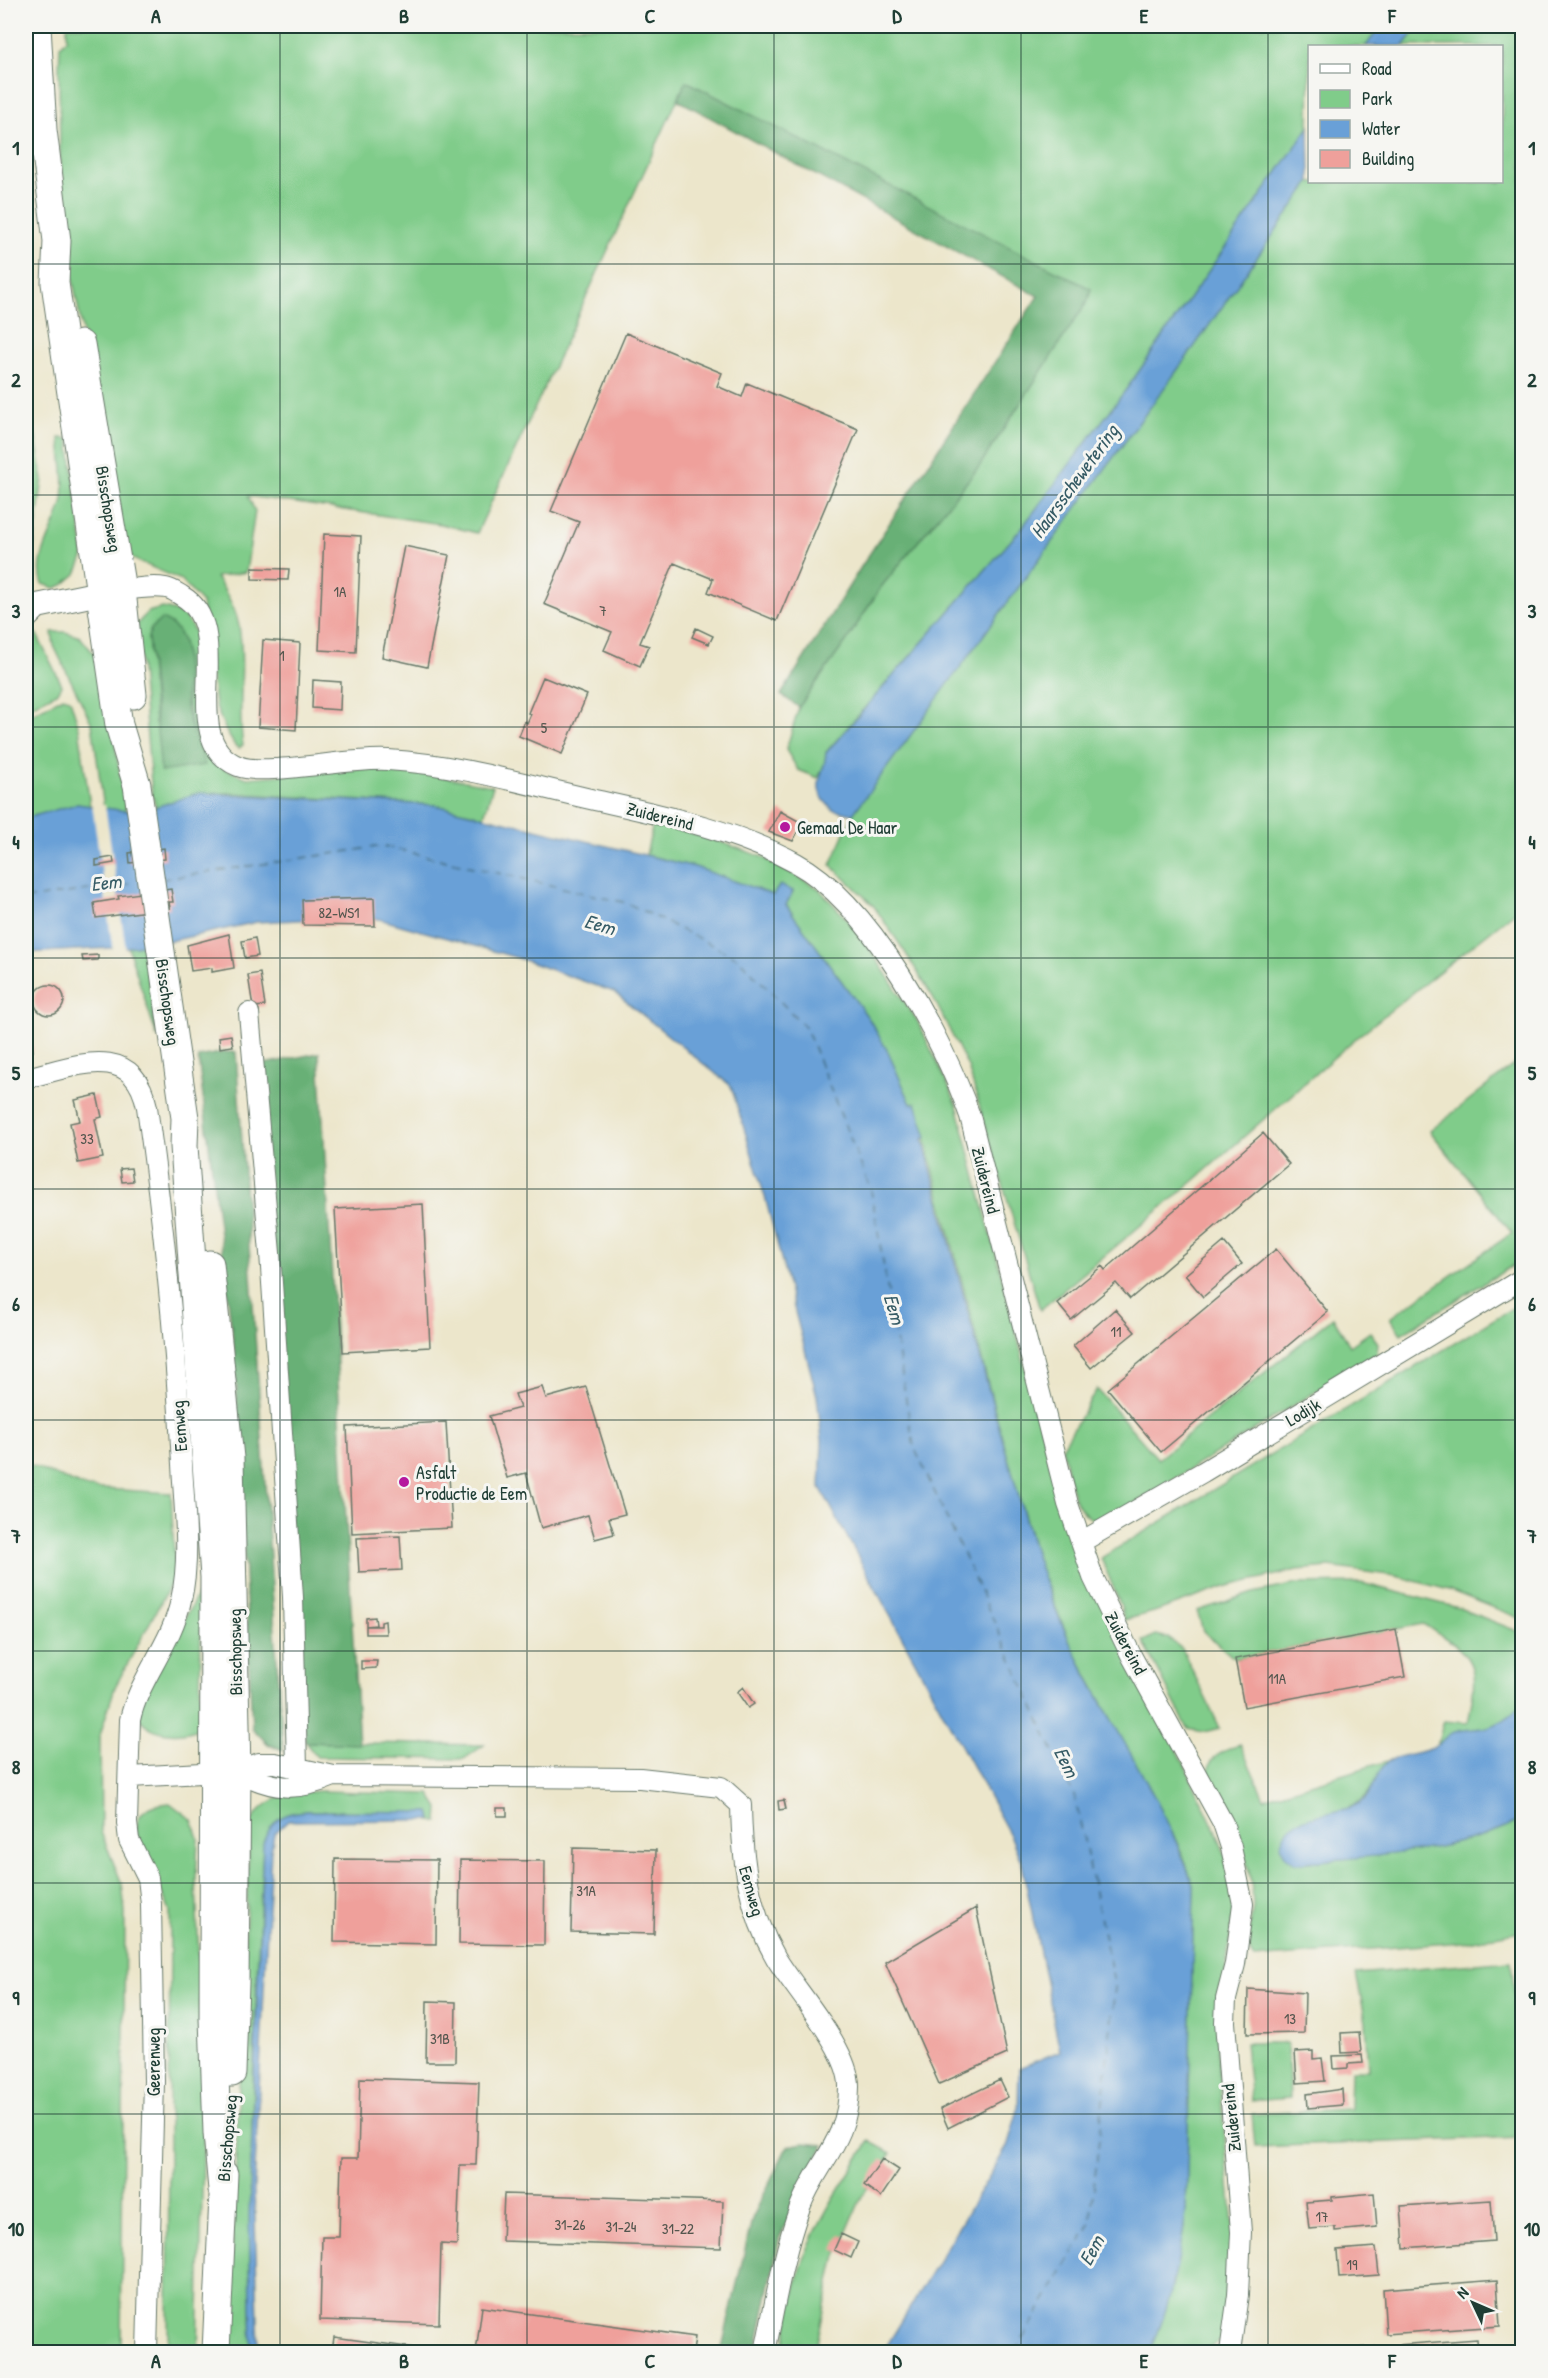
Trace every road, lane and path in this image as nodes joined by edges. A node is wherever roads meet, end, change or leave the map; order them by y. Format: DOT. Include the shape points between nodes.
graph roads {
  1 [pos="37,26"];
  2 [pos="111,592"];
  3 [pos="26,617"];
  4 [pos="249,1013"];
  5 [pos="26,1078"];
  6 [pos="1522,1279"];
  7 [pos="1081,1542"];
  8 [pos="297,1768"];
  9 [pos="226,1772"];
  10 [pos="334,1776"];
  11 [pos="130,1777"];
  12 [pos="147,2352"];
  13 [pos="216,2352"];
  14 [pos="765,2352"];
  15 [pos="1230,2352"];
  1 -- 2 [label="main road, Bisschopsweg" via="43,130 57,241 55,283"];
  2 -- 3 [label="street" via="37,606"];
  2 -- 7 [label="street, Zuidereind" via="168,588 189,600 204,626 207,644 208,722 212,741 218,751 240,767 262,769 364,758 476,772 668,816 724,833 796,862 836,892 894,968 929,1026 964,1101"];
  2 -- 9 [label="main road, Bisschopsweg" via="119,725 136,782 185,1118 196,1145 230,1458"];
  4 -- 8 [label="street" via="291,1562"];
  5 -- 11 [label="street, Eemweg" via="85,1064 108,1063 124,1067 136,1076 147,1107 169,1272 186,1552 181,1601 174,1623 130,1720"];
  6 -- 7 [label="street, Lodijk"];
  7 -- 15 [label="street, Zuidereind" via="1113,1621 1223,1823 1240,1883 1242,1919 1225,2022 1241,2232 1239,2295"];
  8 -- 9 [label="street, Eemweg" via="259,1763"];
  8 -- 10 [label="street, Eemweg"];
  9 -- 10 [label="street, Eemweg" via="268,1786 291,1787 312,1786"];
  9 -- 11 [label="street, Eemweg"];
  9 -- 13 [label="main road, Bisschopsweg" via="213,2018 222,2190"];
  10 -- 14 [label="street, Eemweg" via="640,1778 721,1787 741,1804 742,1856 754,1905 776,1956 836,2044 850,2084 845,2123 801,2204"];
  11 -- 12 [label="street, Geerenweg" via="129,1840 148,1878 151,1904 154,2081"];
}
